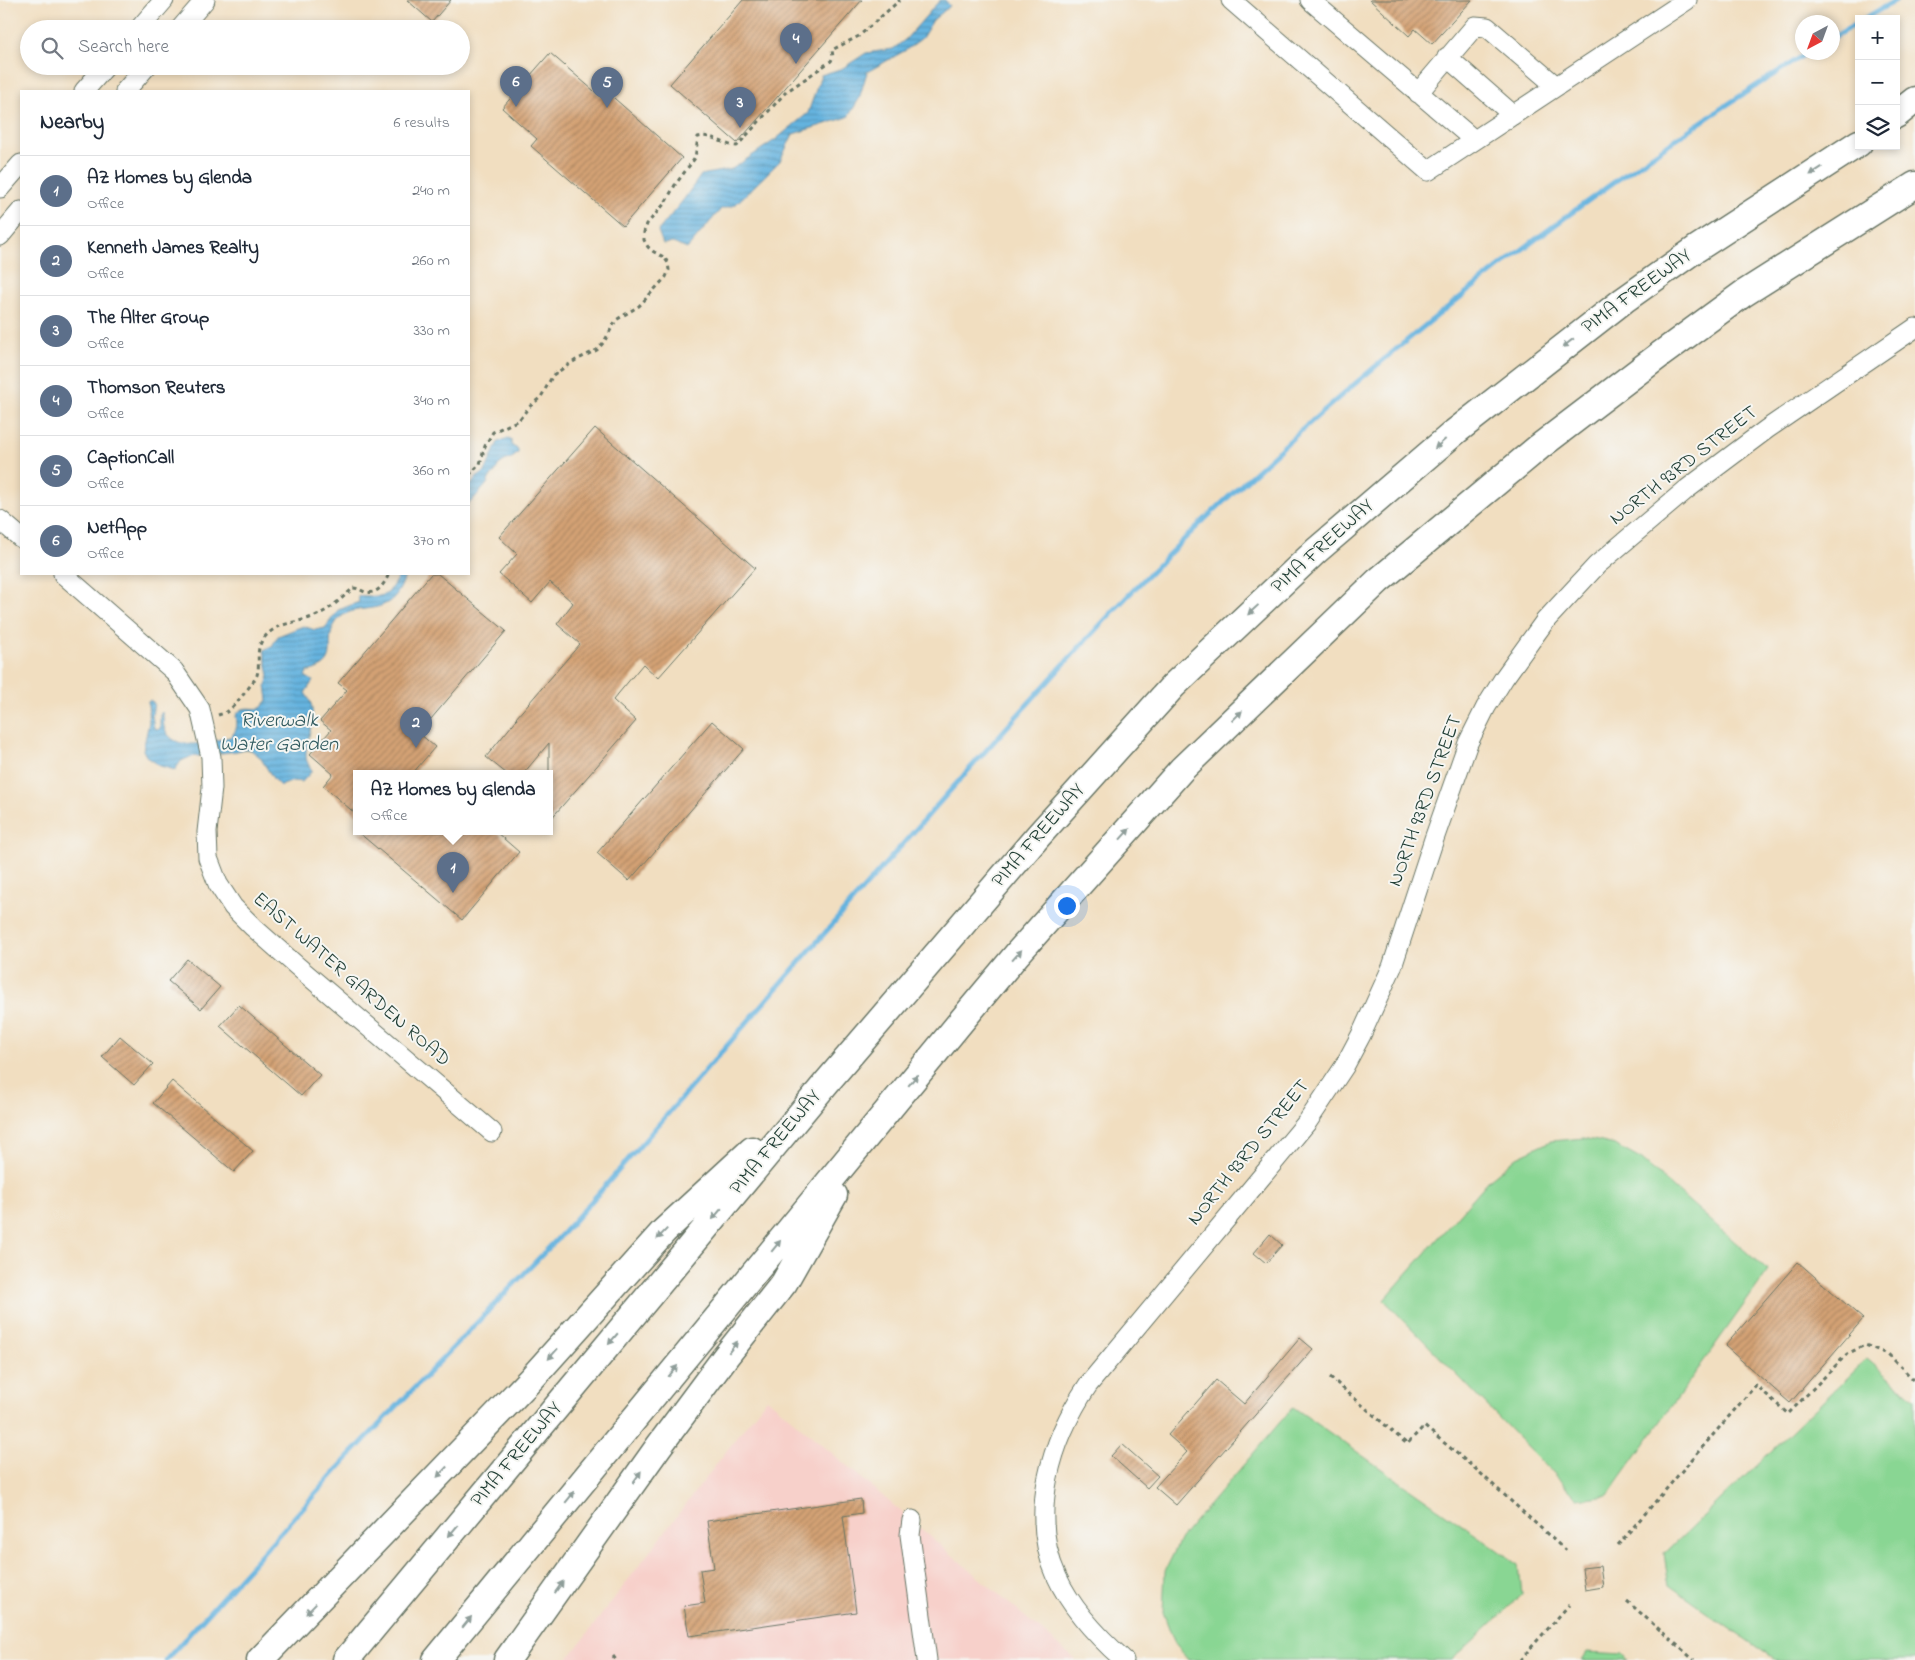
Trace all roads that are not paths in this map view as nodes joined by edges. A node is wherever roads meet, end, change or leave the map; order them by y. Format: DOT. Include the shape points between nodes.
graph roads {
  1 [pos="164,0"];
  2 [pos="205,0"];
  3 [pos="1231,0"];
  4 [pos="1310,0"];
  5 [pos="1687,0"];
  6 [pos="147,20"];
  7 [pos="188,20"];
  8 [pos="1447,57"];
  9 [pos="98,75"];
  10 [pos="139,75"];
  11 [pos="1556,86"];
  12 [pos="85,90"];
  13 [pos="127,90"];
  14 [pos="1418,93"];
  15 [pos="1915,100"];
  16 [pos="1915,110"];
  17 [pos="1900,111"];
  18 [pos="1513,115"];
  19 [pos="1900,119"];
  20 [pos="1474,140"];
  21 [pos="1855,145"];
  22 [pos="20,165"];
  23 [pos="1915,185"];
  24 [pos="0,188"];
  25 [pos="20,212"];
  26 [pos="0,236"];
  27 [pos="1915,328"];
  28 [pos="0,520"];
  29 [pos="20,537"];
  30 [pos="64,575"];
  31 [pos="827,1082"];
  32 [pos="882,1118"];
  33 [pos="492,1132"];
  34 [pos="912,1520"];
  35 [pos="260,1660"];
  36 [pos="346,1660"];
  37 [pos="436,1660"];
  38 [pos="507,1660"];
  39 [pos="927,1660"];
  40 [pos="1124,1660"];
  1 -- 6 [label="street"];
  2 -- 7 [label="street"];
  3 -- 20 [label="street" via="1428,171"];
  4 -- 14 [label="street"];
  5 -- 11 [label="street"];
  8 -- 11 [label="street" via="1475,26 1487,27"];
  8 -- 14 [label="street"];
  8 -- 18 [label="street"];
  9 -- 12 [label="street"];
  10 -- 13 [label="street"];
  11 -- 18 [label="street"];
  14 -- 20 [label="street"];
  15 -- 17 [label="highway"];
  16 -- 19 [label="highway"];
  18 -- 20 [label="street"];
  21 -- 31 [label="highway, PIMA FREEWAY, one-way" via="1624,300 1454,432 1316,551 1173,686 1039,835"];
  22 -- 24 [label="street"];
  32 -- 23 [label="highway, one-way" via="1018,954 1182,769 1378,581 1539,447 1668,348 1743,294"];
  25 -- 26 [label="street"];
  27 -- 40 [label="street, NORTH 93RD STREET" via="1687,489 1597,565 1545,621 1486,706 1468,743 1392,967 1344,1067 1308,1121 1088,1385 1056,1446 1044,1504 1049,1556 1069,1598 1094,1632"];
  28 -- 29 [label="street"];
  30 -- 33 [label="street, EAST WATER GARDEN ROAD" via="174,671 200,709 211,768 212,788 206,832 208,858 218,884 233,907 297,966"];
  31 -- 35 [label="highway, one-way" via="664,1232 532,1378"];
  31 -- 36 [label="highway, PIMA FREEWAY, one-way"];
  37 -- 32 [label="highway, one-way"];
  38 -- 32 [label="highway, one-way" via="659,1446 784,1283 842,1180"];
  34 -- 39 [label="street" via="910,1535"];
}
